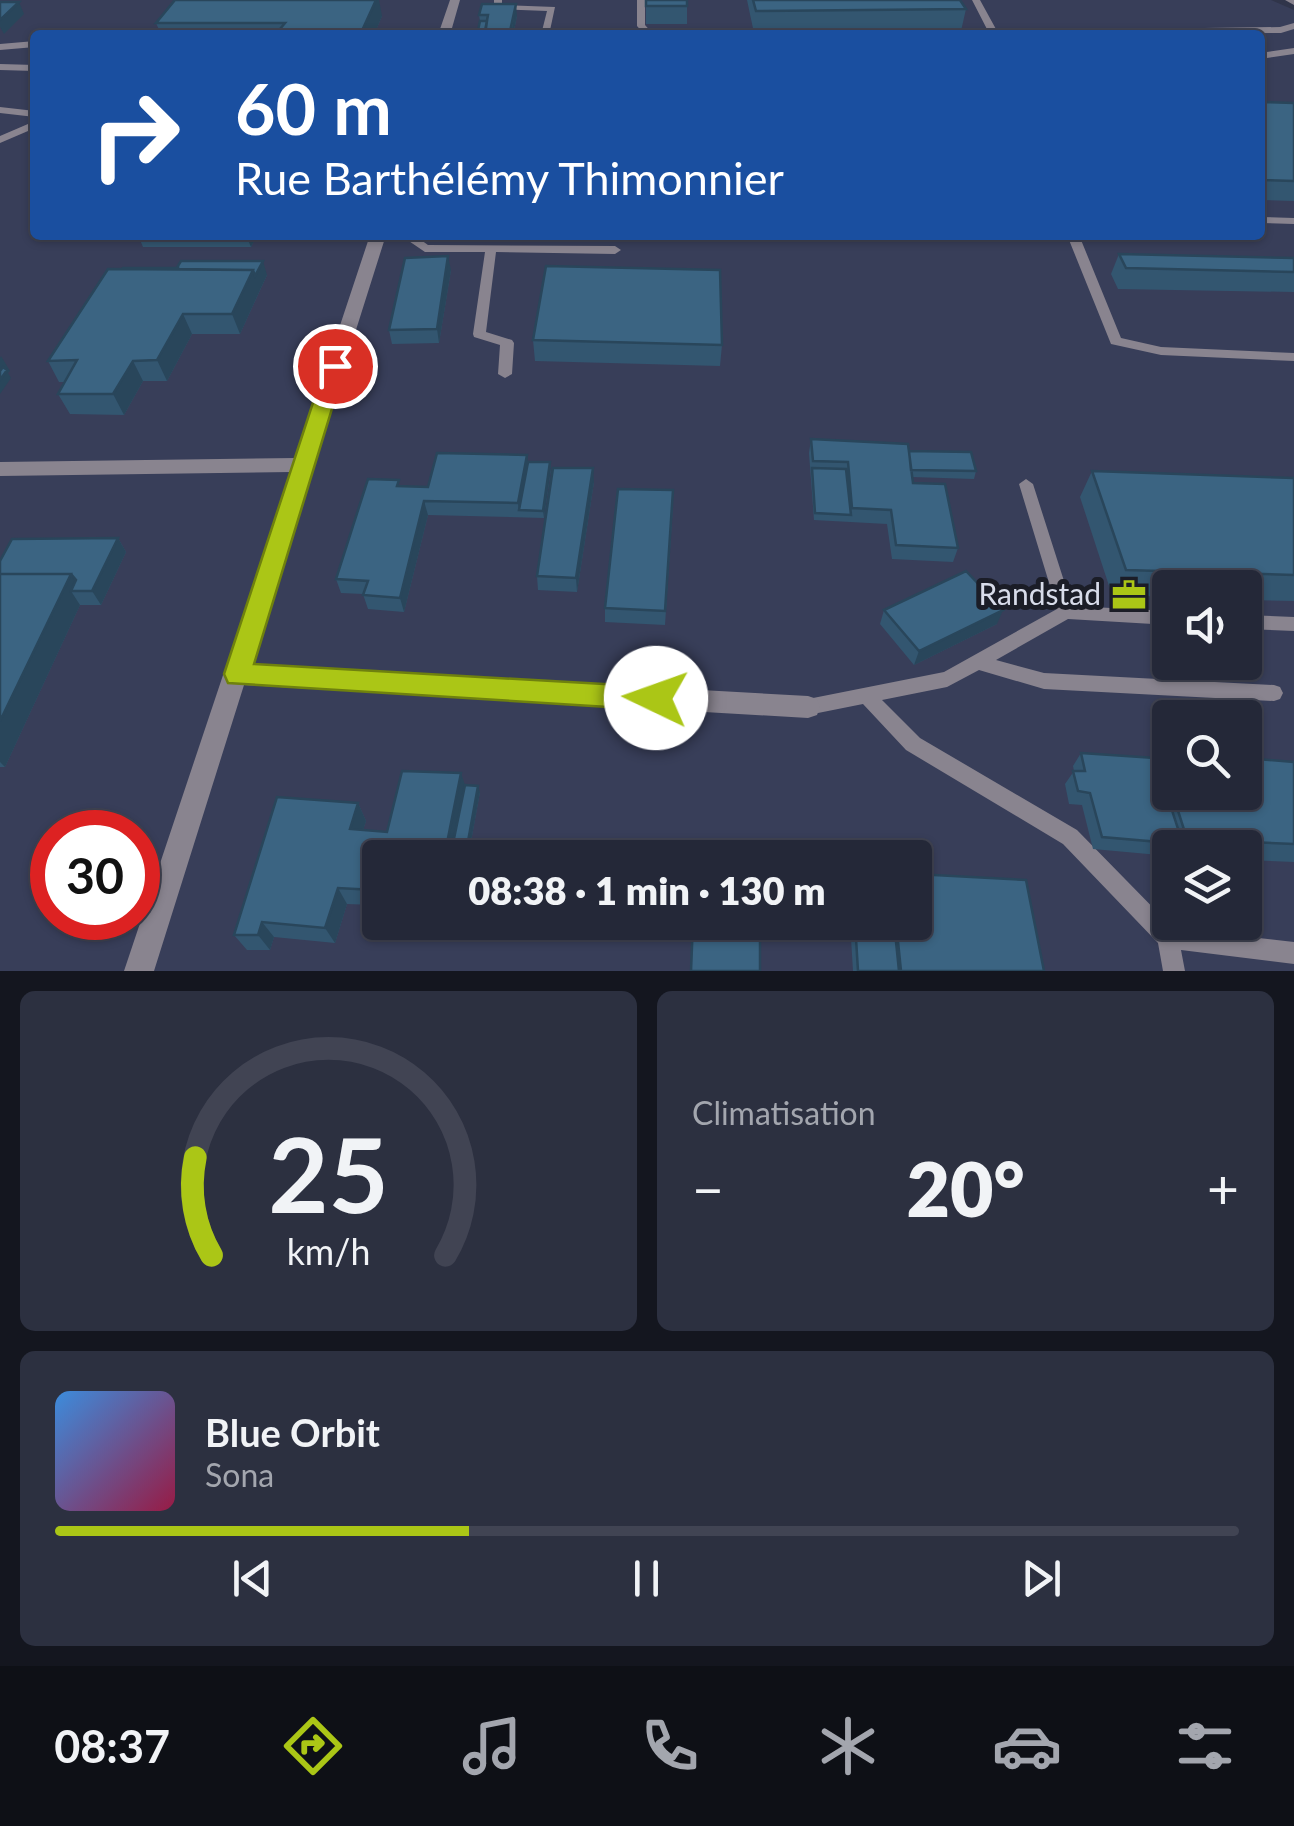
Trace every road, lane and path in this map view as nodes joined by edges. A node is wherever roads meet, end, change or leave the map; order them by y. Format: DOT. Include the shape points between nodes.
graph roads {
  1 [pos="456,0"];
  2 [pos="498,0"];
  3 [pos="640,0"];
  4 [pos="976,0"];
  5 [pos="1294,26"];
  6 [pos="446,30"];
  7 [pos="546,30"];
  8 [pos="646,30"];
  9 [pos="992,30"];
  10 [pos="1265,30"];
  11 [pos="30,45"];
  12 [pos="0,48"];
  13 [pos="1294,51"];
  14 [pos="1265,55"];
  15 [pos="0,67"];
  16 [pos="30,68"];
  17 [pos="0,110"];
  18 [pos="30,113"];
  19 [pos="30,126"];
  20 [pos="0,140"];
  21 [pos="1265,220"];
  22 [pos="1294,221"];
  23 [pos="376,240"];
  24 [pos="413,240"];
  25 [pos="1075,240"];
  26 [pos="492,248"];
  27 [pos="615,250"];
  28 [pos="1294,356"];
  29 [pos="505,374"];
  30 [pos="302,465"];
  31 [pos="0,469"];
  32 [pos="1026,484"];
  33 [pos="1066,612"];
  34 [pos="1152,617"];
  35 [pos="1262,623"];
  36 [pos="1294,624"];
  37 [pos="977,662"];
  38 [pos="237,674"];
  39 [pos="1274,693"];
  40 [pos="867,696"];
  41 [pos="808,707"];
  42 [pos="1152,922"];
  43 [pos="1168,940"];
  44 [pos="1185,940"];
  45 [pos="1294,953"];
  46 [pos="139,971"];
  47 [pos="1174,971"];
  1 -- 6 [label="street"];
  2 -- 7 [label="lane" via="498,7 552,9"];
  3 -- 8 [label="lane"];
  4 -- 9 [label="lane"];
  5 -- 10 [label="lane"];
  11 -- 12 [label="lane"];
  13 -- 14 [label="lane"];
  15 -- 16 [label="lane"];
  17 -- 18 [label="lane"];
  19 -- 20 [label="lane"];
  21 -- 22 [label="lane"];
  23 -- 30 [label="street"];
  24 -- 26 [label="lane" via="425,248"];
  25 -- 28 [label="lane" via="1116,341 1161,351"];
  26 -- 27 [label="lane"];
  26 -- 29 [label="lane" via="479,334 507,343"];
  30 -- 31 [label="street"];
  30 -- 38 [label="street"];
  32 -- 33 [label="lane"];
  33 -- 34 [label="lane"];
  33 -- 37 [label="lane"];
  35 -- 36 [label="lane"];
  37 -- 39 [label="lane" via="1044,681"];
  37 -- 40 [label="lane" via="947,679"];
  38 -- 41 [label="street"];
  38 -- 46 [label="street"];
  40 -- 41 [label="lane"];
  40 -- 42 [label="lane" via="913,744 1070,837"];
  43 -- 47 [label="lane"];
  44 -- 45 [label="lane"];
}
